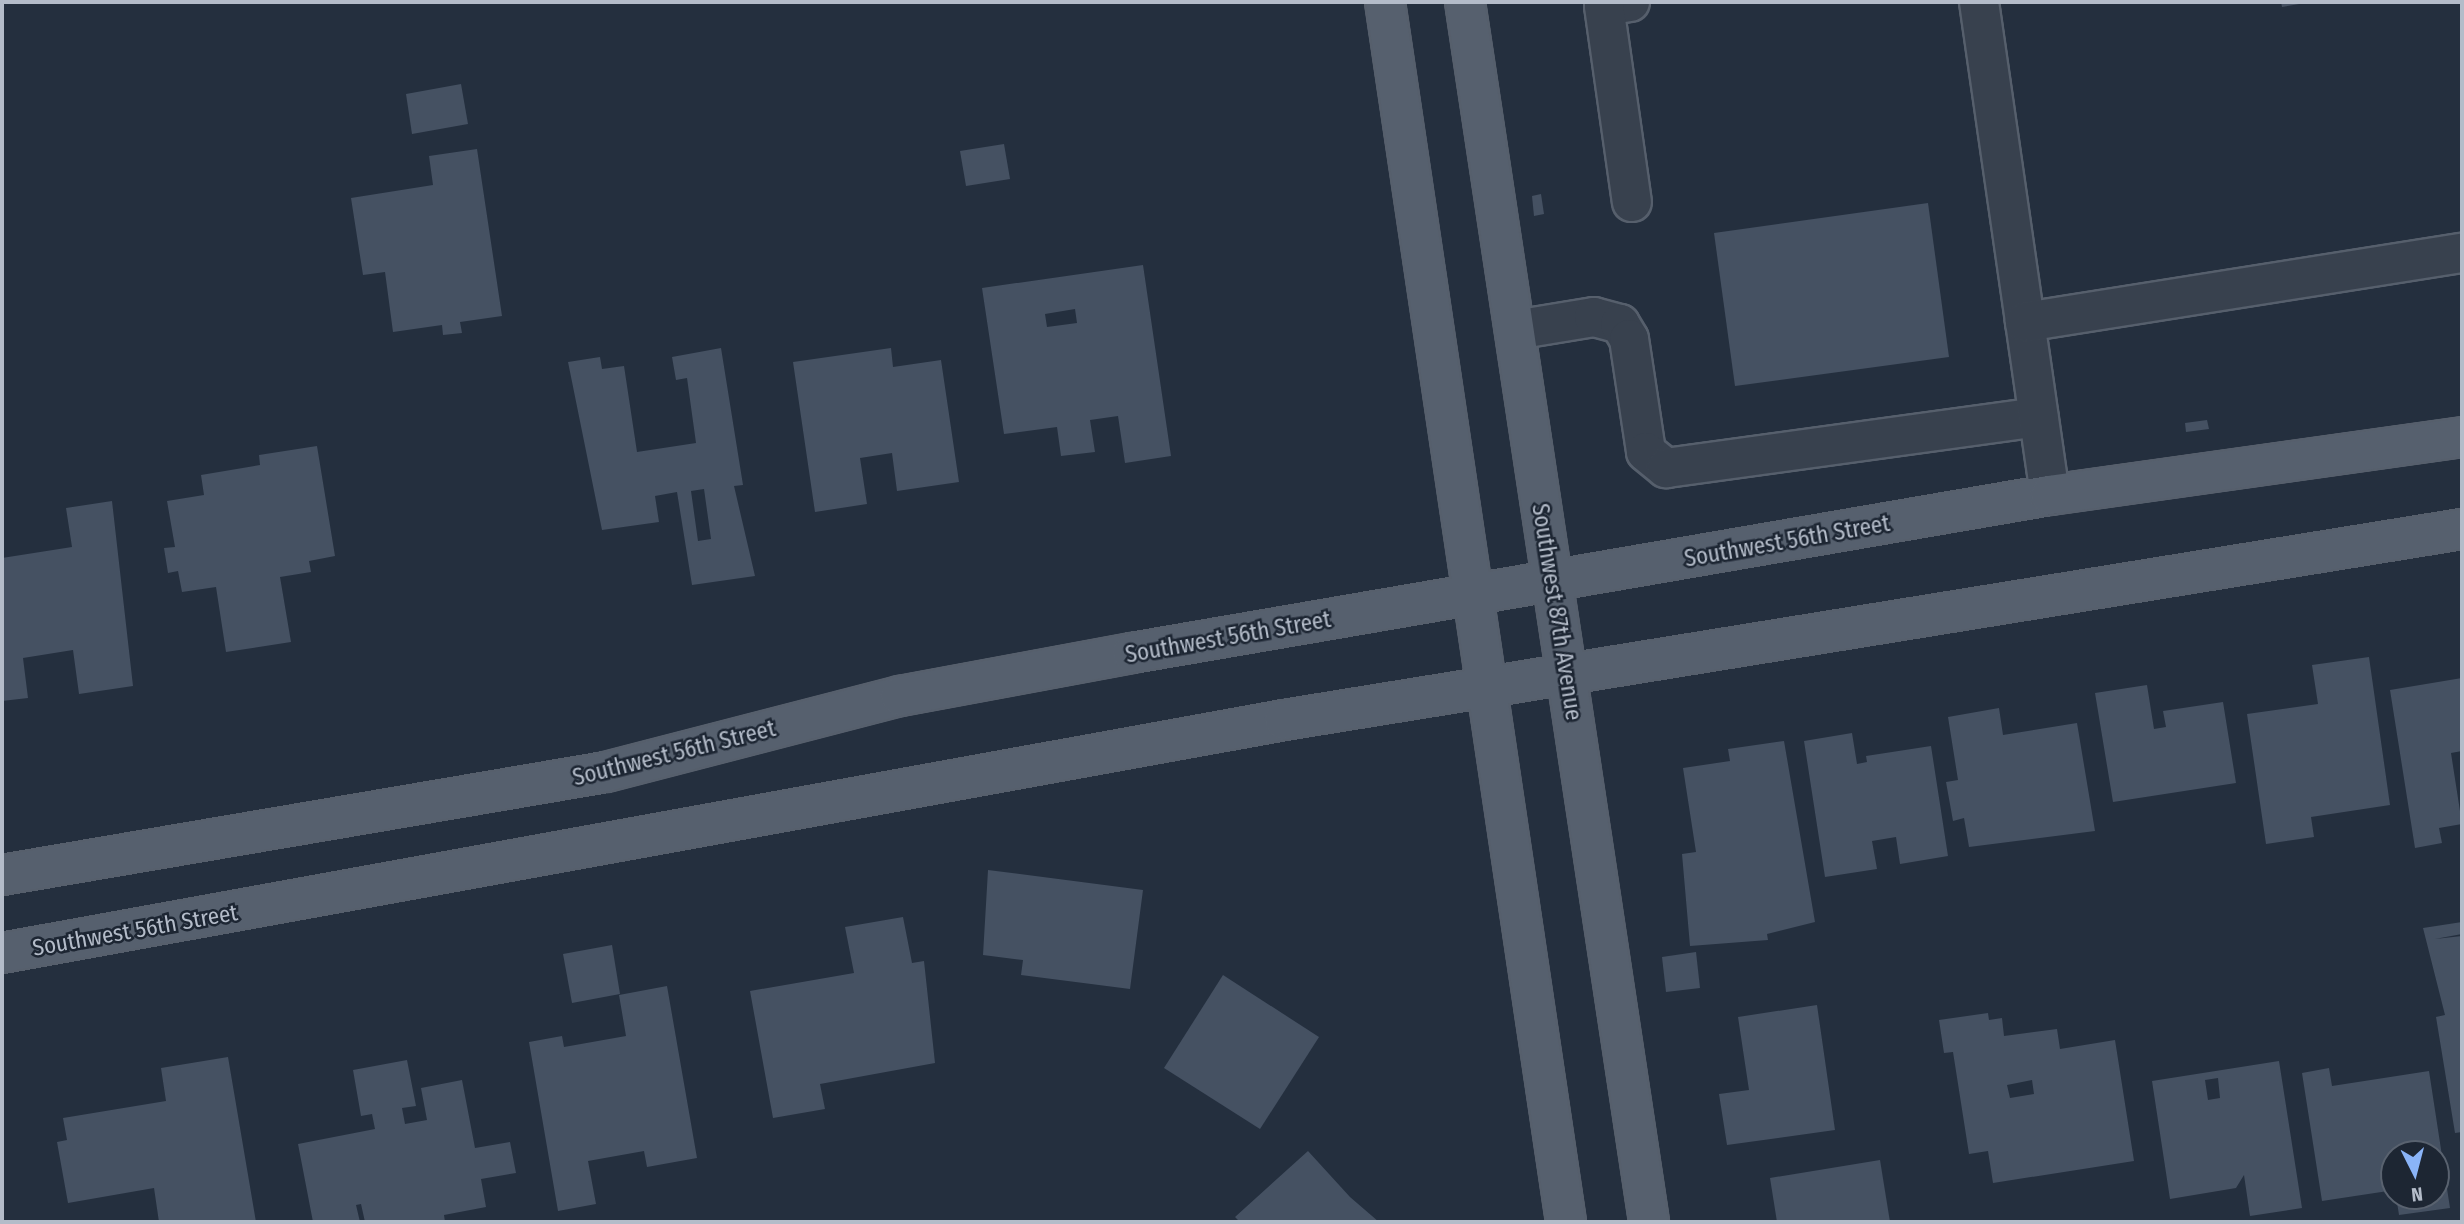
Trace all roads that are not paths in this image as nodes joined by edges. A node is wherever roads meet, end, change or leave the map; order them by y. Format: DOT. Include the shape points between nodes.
graph roads {
  1 [pos="1385,2"];
  2 [pos="1465,2"];
  3 [pos="1630,2"];
  4 [pos="1979,2"];
  5 [pos="1632,202"];
  6 [pos="2462,253"];
  7 [pos="2025,322"];
  8 [pos="1516,330"];
  9 [pos="2039,417"];
  10 [pos="2462,438"];
  11 [pos="2050,495"];
  12 [pos="2462,529"];
  13 [pos="1551,582"];
  14 [pos="1473,595"];
  15 [pos="1567,674"];
  16 [pos="1488,687"];
  17 [pos="2,876"];
  18 [pos="2,953"];
  19 [pos="1566,1222"];
  20 [pos="1649,1222"];
  1 -- 14 [label="main road"];
  2 -- 8 [label="main road, Southwest 87th Avenue"];
  3 -- 5 [label="lane" via="1604,6"];
  4 -- 7 [label="lane"];
  6 -- 7 [label="lane"];
  7 -- 9 [label="lane"];
  8 -- 9 [label="lane" via="1594,317 1620,324 1629,339 1646,452 1666,468"];
  8 -- 13 [label="main road, Southwest 87th Avenue"];
  9 -- 11 [label="lane"];
  10 -- 11 [label="main road, Southwest 56th Street"];
  11 -- 13 [label="main road, Southwest 56th Street"];
  12 -- 15 [label="main road, Southwest 56th Street"];
  13 -- 14 [label="main road, Southwest 56th Street"];
  13 -- 15 [label="main road, Southwest 87th Avenue"];
  14 -- 16 [label="main road"];
  14 -- 17 [label="main road, Southwest 56th Street" via="900,696 606,772"];
  15 -- 16 [label="main road, Southwest 56th Street"];
  15 -- 20 [label="main road, Southwest 87th Avenue"];
  16 -- 18 [label="main road, Southwest 56th Street"];
  16 -- 19 [label="main road"];
}
